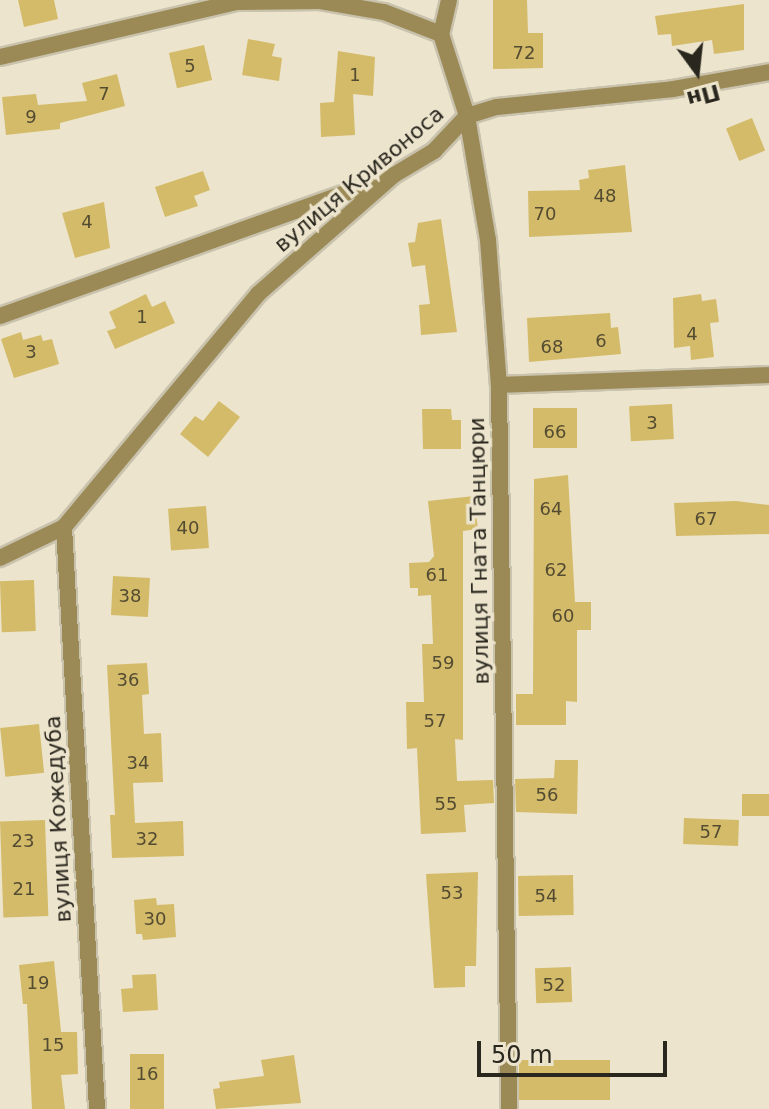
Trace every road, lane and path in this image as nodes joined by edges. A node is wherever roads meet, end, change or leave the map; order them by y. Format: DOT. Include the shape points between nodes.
graph roads {
  1 [pos="449,0"];
  2 [pos="441,34"];
  3 [pos="0,57"];
  4 [pos="769,72"];
  5 [pos="467,116"];
  6 [pos="394,175"];
  7 [pos="0,316"];
  8 [pos="769,375"];
  9 [pos="499,385"];
  10 [pos="64,527"];
  11 [pos="0,558"];
  12 [pos="97,1109"];
  13 [pos="509,1109"];
  1 -- 2 [label="street"];
  2 -- 3 [label="street" via="384,12 320,1 237,2"];
  2 -- 5 [label="street, вулиця Гната Танцюри"];
  4 -- 5 [label="street, вулиця Кривоноса" via="673,89 497,107"];
  5 -- 6 [label="street, вулиця Кривоноса" via="434,151"];
  5 -- 9 [label="street, вулиця Гната Танцюри" via="488,240"];
  6 -- 7 [label="street"];
  6 -- 10 [label="street, вулиця Кривоноса" via="258,294"];
  8 -- 9 [label="street"];
  9 -- 13 [label="street, вулиця Гната Танцюри"];
  10 -- 11 [label="street, вулиця Кривоноса"];
  10 -- 12 [label="street, вулиця Кожедуба"];
}
